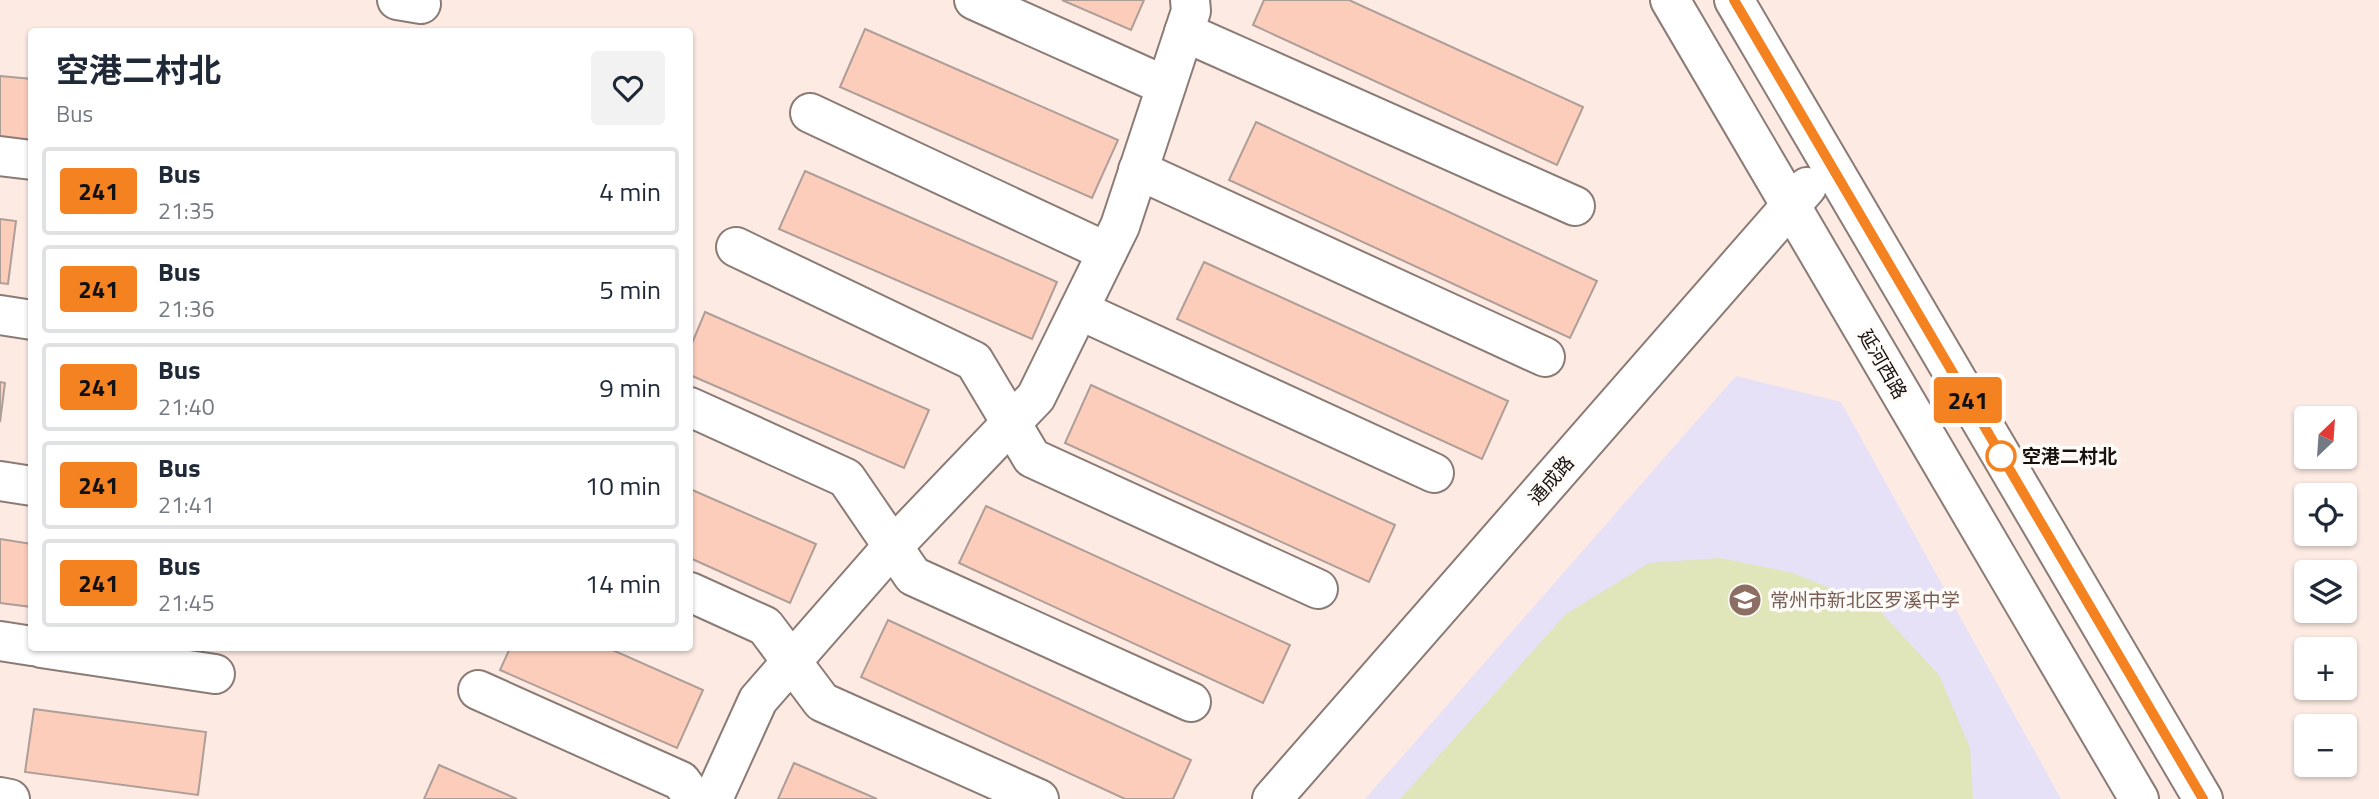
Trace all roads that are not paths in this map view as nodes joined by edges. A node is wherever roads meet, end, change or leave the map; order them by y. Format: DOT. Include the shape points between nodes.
graph roads {
  1 [pos="974,0"];
  2 [pos="1670,0"];
  3 [pos="1734,0"];
  4 [pos="1187,16"];
  5 [pos="1166,86"];
  6 [pos="810,113"];
  7 [pos="0,156"];
  8 [pos="28,160"];
  9 [pos="1829,161"];
  10 [pos="1138,170"];
  11 [pos="1575,206"];
  12 [pos="1791,206"];
  13 [pos="736,247"];
  14 [pos="1107,251"];
  15 [pos="1079,310"];
  16 [pos="0,315"];
  17 [pos="28,319"];
  18 [pos="1545,357"];
  19 [pos="693,408"];
  20 [pos="1011,423"];
  21 [pos="1434,473"];
  22 [pos="0,481"];
  23 [pos="28,485"];
  24 [pos="893,547"];
  25 [pos="1318,589"];
  26 [pos="693,593"];
  27 [pos="0,641"];
  28 [pos="28,645"];
  29 [pos="61,651"];
  30 [pos="792,662"];
  31 [pos="215,674"];
  32 [pos="478,690"];
  33 [pos="1191,702"];
  34 [pos="0,797"];
  35 [pos="10,799"];
  36 [pos="694,799"];
  37 [pos="713,799"];
  38 [pos="1039,799"];
  39 [pos="1272,799"];
  40 [pos="2139,799"];
  41 [pos="2203,799"];
  1 -- 5 [label="street"];
  2 -- 12 [label="street, 延河西路"];
  3 -- 9 [label="street"];
  4 -- 5 [label="street"];
  4 -- 11 [label="street"];
  5 -- 10 [label="street"];
  6 -- 14 [label="street"];
  7 -- 8 [label="street"];
  9 -- 12 [label="street, 通成路"];
  9 -- 41 [label="street"];
  10 -- 14 [label="street"];
  10 -- 18 [label="street"];
  12 -- 39 [label="street, 通成路"];
  12 -- 40 [label="street, 延河西路"];
  13 -- 20 [label="street" via="974,361"];
  14 -- 15 [label="street"];
  15 -- 20 [label="street" via="1036,397"];
  15 -- 21 [label="street"];
  16 -- 17 [label="street"];
  19 -- 24 [label="street" via="846,478"];
  20 -- 24 [label="street"];
  20 -- 25 [label="street" via="1032,458"];
  22 -- 23 [label="street"];
  24 -- 30 [label="street"];
  24 -- 33 [label="street" via="912,576"];
  26 -- 30 [label="street" via="765,626"];
  27 -- 28 [label="street"];
  29 -- 31 [label="street"];
  30 -- 37 [label="street" via="758,700"];
  30 -- 38 [label="street" via="822,702"];
  32 -- 36 [label="street" via="681,781"];
  34 -- 35 [label="street"];
}
